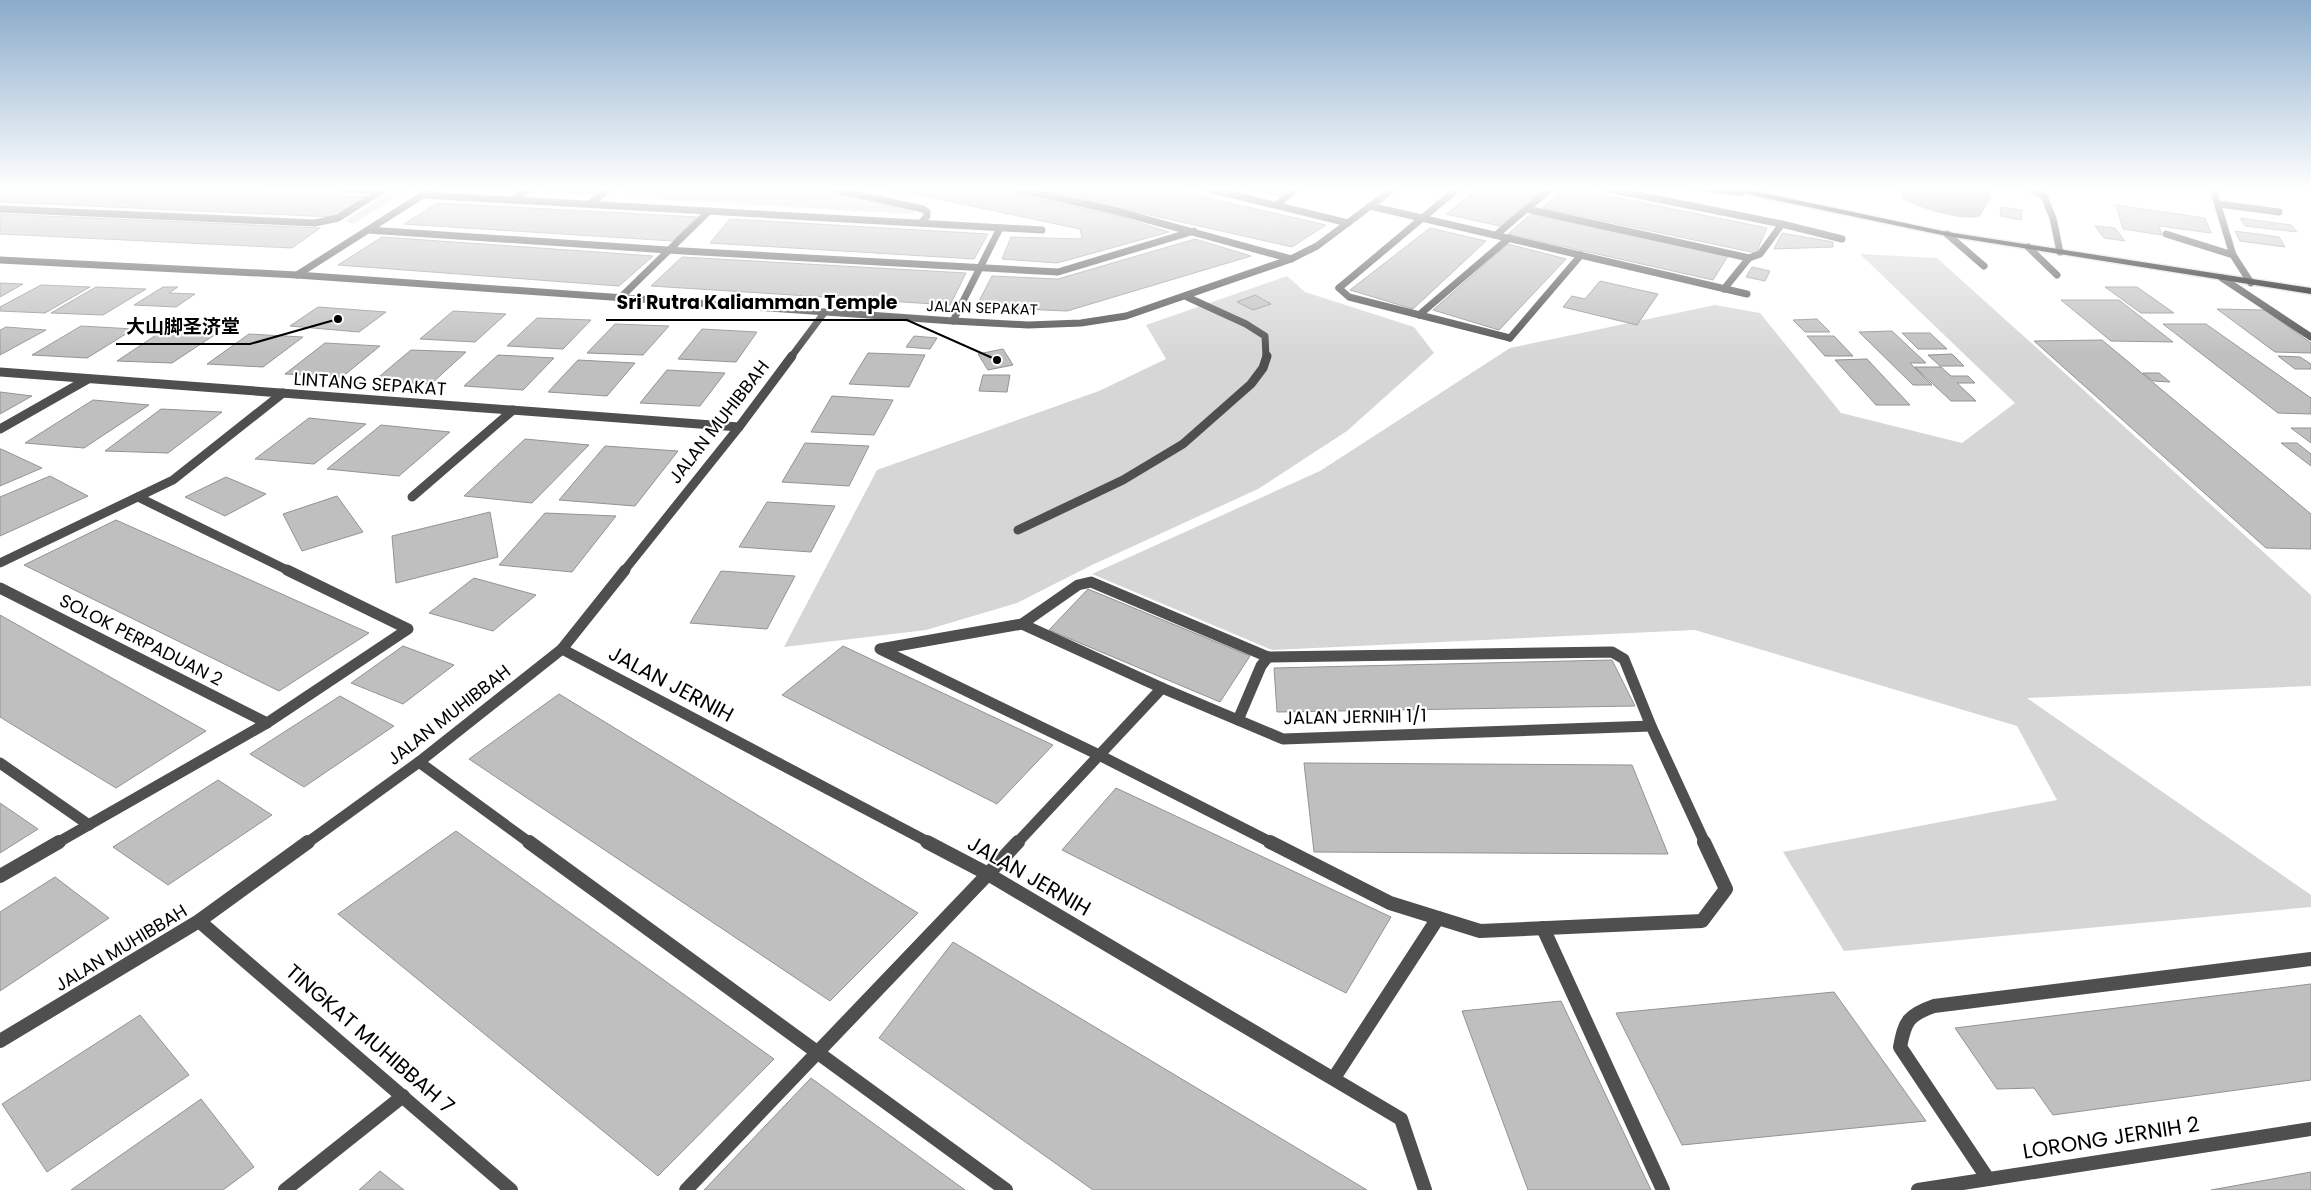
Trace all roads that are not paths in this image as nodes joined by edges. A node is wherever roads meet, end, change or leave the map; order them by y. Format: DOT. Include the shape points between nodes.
graph roads {
  1 [pos="345,245"];
  2 [pos="587,245"];
  3 [pos="675,245"];
  4 [pos="991,245"];
  5 [pos="1149,245"];
  6 [pos="1241,245"];
  7 [pos="1319,245"];
  8 [pos="1391,245"];
  9 [pos="1501,245"];
  10 [pos="1537,245"];
  11 [pos="1688,245"];
  12 [pos="1767,245"];
  13 [pos="1959,245"];
  14 [pos="2013,245"];
  15 [pos="2059,245"];
  16 [pos="2201,245"];
  17 [pos="2230,245"];
  18 [pos="2028,247"];
  19 [pos="669,250"];
  20 [pos="2060,252"];
  21 [pos="2233,254"];
  22 [pos="1581,255"];
  23 [pos="1749,258"];
  24 [pos="1291,259"];
  25 [pos="0,260"];
  26 [pos="1984,266"];
  27 [pos="979,268"];
  28 [pos="297,275"];
  29 [pos="2057,276"];
  30 [pos="2222,278"];
  31 [pos="2251,283"];
  32 [pos="1724,289"];
  33 [pos="2311,291"];
  34 [pos="1747,294"];
  35 [pos="1187,297"];
  36 [pos="619,299"];
  37 [pos="824,313"];
  38 [pos="1419,315"];
  39 [pos="953,321"];
  40 [pos="2311,337"];
  41 [pos="0,372"];
  42 [pos="89,379"];
  43 [pos="283,393"];
  44 [pos="513,410"];
  45 [pos="738,427"];
  46 [pos="0,429"];
  47 [pos="138,497"];
  48 [pos="412,498"];
  49 [pos="1018,530"];
  50 [pos="0,563"];
  51 [pos="0,588"];
  52 [pos="1022,624"];
  53 [pos="562,649"];
  54 [pos="1268,657"];
  55 [pos="1162,688"];
  56 [pos="1238,720"];
  57 [pos="267,723"];
  58 [pos="1651,726"];
  59 [pos="1099,755"];
  60 [pos="419,762"];
  61 [pos="0,763"];
  62 [pos="89,825"];
  63 [pos="988,874"];
  64 [pos="0,876"];
  65 [pos="1438,918"];
  66 [pos="199,921"];
  67 [pos="1543,928"];
  68 [pos="2311,960"];
  69 [pos="0,1042"];
  70 [pos="818,1052"];
  71 [pos="1334,1078"];
  72 [pos="403,1096"];
  73 [pos="2311,1129"];
  74 [pos="1988,1179"];
  75 [pos="285,1190"];
  76 [pos="511,1190"];
  77 [pos="686,1190"];
  78 [pos="1006,1190"];
  79 [pos="1425,1190"];
  80 [pos="1663,1190"];
  81 [pos="1918,1190"];
  1 -- 28 [label="street"];
  2 -- 19 [label="street"];
  3 -- 19 [label="street"];
  4 -- 27 [label="street"];
  5 -- 27 [label="street" via="1058,272"];
  6 -- 24 [label="street"];
  7 -- 24 [label="street, JALAN SEPAKAT"];
  8 -- 38 [label="street" via="1340,288 1349,297"];
  9 -- 38 [label="street"];
  10 -- 22 [label="street"];
  11 -- 23 [label="street"];
  12 -- 23 [label="street" via="1760,254"];
  13 -- 26 [label="street"];
  14 -- 18 [label="main road"];
  15 -- 20 [label="street"];
  16 -- 21 [label="street"];
  17 -- 21 [label="street"];
  18 -- 20 [label="main road"];
  18 -- 29 [label="street"];
  19 -- 27 [label="street"];
  19 -- 36 [label="street"];
  20 -- 30 [label="main road"];
  21 -- 31 [label="street"];
  22 -- 32 [label="street"];
  22 -- 38 [label="street" via="1510,338"];
  23 -- 32 [label="street"];
  24 -- 35 [label="street, JALAN SEPAKAT"];
  25 -- 28 [label="street, JALAN SEPAKAT"];
  27 -- 39 [label="street"];
  28 -- 36 [label="street, JALAN SEPAKAT"];
  30 -- 31 [label="main road"];
  30 -- 40 [label="street"];
  31 -- 33 [label="main road"];
  32 -- 34 [label="street"];
  35 -- 39 [label="street, JALAN SEPAKAT" via="1126,316 1081,323"];
  35 -- 49 [label="street" via="1265,336 1269,349 1255,380 1184,443 1138,472"];
  36 -- 37 [label="street, JALAN SEPAKAT"];
  37 -- 39 [label="street, JALAN SEPAKAT"];
  37 -- 45 [label="street, JALAN MUHIBBAH"];
  41 -- 42 [label="street, LINTANG SEPAKAT"];
  42 -- 43 [label="street, LINTANG SEPAKAT"];
  42 -- 46 [label="street"];
  43 -- 44 [label="street, LINTANG SEPAKAT"];
  43 -- 47 [label="street" via="174,480"];
  44 -- 45 [label="street, LINTANG SEPAKAT"];
  44 -- 48 [label="street"];
  45 -- 53 [label="street, JALAN MUHIBBAH"];
  47 -- 50 [label="street"];
  47 -- 57 [label="street" via="408,629"];
  51 -- 57 [label="street, SOLOK PERPADUAN 2"];
  52 -- 54 [label="street" via="1078,585 1091,582"];
  52 -- 55 [label="street, JALAN JERNIH 1/1"];
  52 -- 59 [label="street" via="880,648"];
  53 -- 60 [label="street, JALAN MUHIBBAH"];
  53 -- 63 [label="street, JALAN JERNIH"];
  54 -- 56 [label="street"];
  54 -- 58 [label="street" via="1612,652 1624,659"];
  55 -- 56 [label="street, JALAN JERNIH 1/1"];
  55 -- 59 [label="street"];
  56 -- 58 [label="street, JALAN JERNIH 1/1" via="1283,739"];
  57 -- 62 [label="street"];
  58 -- 67 [label="street" via="1726,889 1702,921"];
  59 -- 63 [label="street"];
  59 -- 65 [label="street" via="1390,903"];
  60 -- 66 [label="street, JALAN MUHIBBAH"];
  60 -- 70 [label="street"];
  61 -- 62 [label="street"];
  62 -- 64 [label="street"];
  63 -- 70 [label="street"];
  63 -- 71 [label="street, JALAN JERNIH"];
  65 -- 67 [label="street" via="1480,931"];
  65 -- 71 [label="street"];
  66 -- 69 [label="street, JALAN MUHIBBAH"];
  66 -- 72 [label="street, TINGKAT MUHIBBAH 7"];
  67 -- 80 [label="street"];
  68 -- 74 [label="street" via="1934,1006 1913,1013 1903,1027 1900,1047"];
  70 -- 77 [label="street"];
  70 -- 78 [label="street"];
  71 -- 79 [label="street, JALAN JERNIH" via="1400,1118"];
  72 -- 75 [label="street"];
  72 -- 76 [label="street, TINGKAT MUHIBBAH 7"];
  73 -- 74 [label="street, LORONG JERNIH 2"];
  74 -- 81 [label="street, LORONG JERNIH 2"];
}
